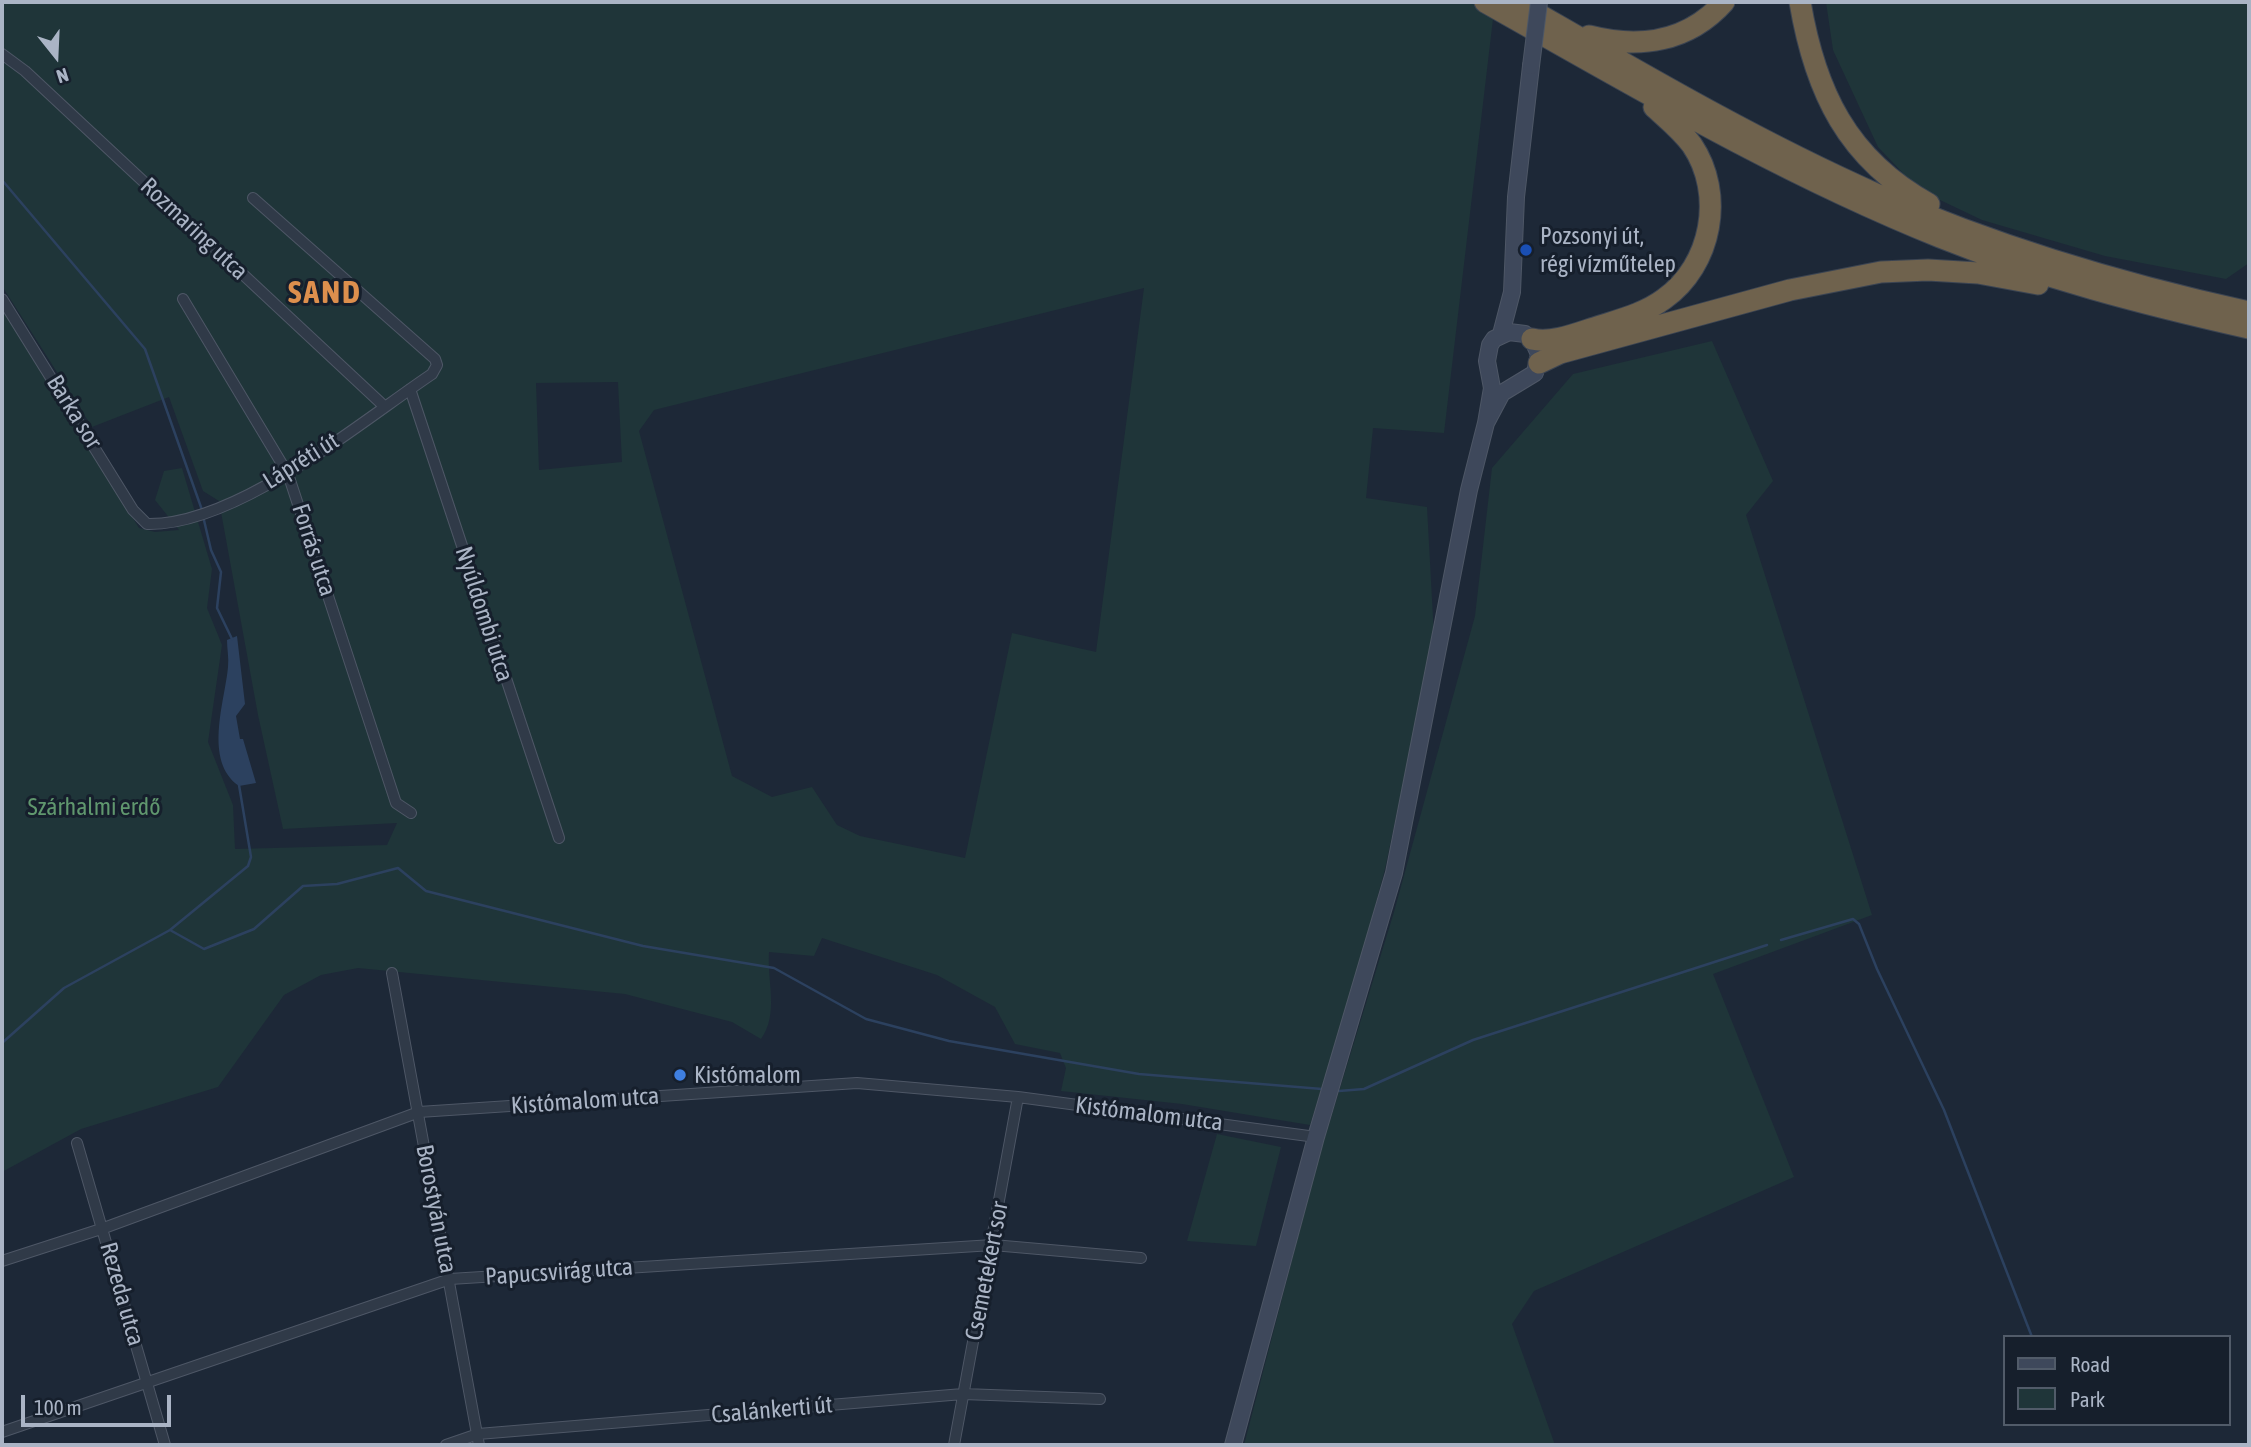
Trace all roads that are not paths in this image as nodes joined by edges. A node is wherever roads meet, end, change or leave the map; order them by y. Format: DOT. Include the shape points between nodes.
graph roads {
  1 [pos="1485,2"];
  2 [pos="1517,2"];
  3 [pos="1539,2"];
  4 [pos="1724,2"];
  5 [pos="1800,2"];
  6 [pos="1566,30"];
  7 [pos="2,54"];
  8 [pos="1630,84"];
  9 [pos="253,198"];
  10 [pos="1985,237"];
  11 [pos="1512,292"];
  12 [pos="2118,298"];
  13 [pos="2,299"];
  14 [pos="183,299"];
  15 [pos="2249,312"];
  16 [pos="2249,328"];
  17 [pos="1501,334"];
  18 [pos="1529,337"];
  19 [pos="1539,363"];
  20 [pos="1490,371"];
  21 [pos="1516,384"];
  22 [pos="410,389"];
  23 [pos="384,406"];
  24 [pos="1486,423"];
  25 [pos="288,474"];
  26 [pos="147,524"];
  27 [pos="411,813"];
  28 [pos="559,838"];
  29 [pos="392,973"];
  30 [pos="1018,1097"];
  31 [pos="419,1112"];
  32 [pos="1316,1137"];
  33 [pos="77,1143"];
  34 [pos="104,1228"];
  35 [pos="993,1245"];
  36 [pos="1141,1258"];
  37 [pos="2,1261"];
  38 [pos="450,1279"];
  39 [pos="147,1381"];
  40 [pos="963,1394"];
  41 [pos="1100,1399"];
  42 [pos="2,1432"];
  43 [pos="479,1440"];
  44 [pos="165,1445"];
  45 [pos="446,1445"];
  46 [pos="954,1445"];
  47 [pos="1233,1445"];
  1 -- 8 [label="highway"];
  2 -- 6 [label="highway"];
  3 -- 11 [label="main road, bridge" via="1517,184"];
  4 -- 6 [label="highway" via="1692,29 1657,41 1610,41"];
  5 -- 10 [label="highway" via="1817,74 1842,127 1887,177"];
  6 -- 10 [label="highway" via="1811,163"];
  7 -- 23 [label="street, Rozmaring utca"];
  8 -- 12 [label="highway" via="1790,171 1869,207 1942,238"];
  8 -- 18 [label="highway" via="1682,132 1702,165 1711,205 1700,256 1679,285 1645,310 1555,338 1541,341"];
  9 -- 22 [label="street, Lápréti út" via="437,362 432,374"];
  10 -- 15 [label="highway" via="2125,283"];
  11 -- 17 [label="main road"];
  11 -- 18 [label="main road"];
  12 -- 16 [label="highway"];
  12 -- 19 [label="highway" via="1978,273 1881,272 1790,290 1560,352"];
  13 -- 26 [label="street, Barka sor"];
  14 -- 25 [label="street, Forrás utca"];
  17 -- 18 [label="main road"];
  17 -- 20 [label="main road" via="1487,353"];
  18 -- 19 [label="main road"];
  19 -- 21 [label="main road" via="1527,380"];
  20 -- 21 [label="main road" via="1499,380"];
  20 -- 24 [label="main road"];
  21 -- 24 [label="main road" via="1502,393"];
  22 -- 23 [label="street, Lápréti út"];
  22 -- 28 [label="street, Nyúldombi utca"];
  23 -- 25 [label="street, Lápréti út"];
  24 -- 32 [label="main road" via="1394,873"];
  25 -- 26 [label="street, Lápréti út" via="172,525"];
  25 -- 27 [label="street, Forrás utca" via="396,803"];
  29 -- 31 [label="street, Borostyán utca"];
  30 -- 31 [label="street, Kistómalom utca" via="857,1083"];
  30 -- 32 [label="street, Kistómalom utca"];
  30 -- 35 [label="street, Csemetekert sor"];
  31 -- 34 [label="street, Kistómalom utca"];
  31 -- 38 [label="street, Borostyán utca"];
  32 -- 47 [label="main road"];
  33 -- 34 [label="street, Rezeda utca"];
  34 -- 37 [label="street, Kistómalom utca"];
  34 -- 39 [label="street, Rezeda utca"];
  35 -- 36 [label="street, Papucsvirág utca"];
  35 -- 38 [label="street, Papucsvirág utca"];
  35 -- 40 [label="street, Csemetekert sor"];
  38 -- 39 [label="street, Papucsvirág utca"];
  38 -- 43 [label="street, Borostyán utca"];
  39 -- 42 [label="street, Papucsvirág utca"];
  39 -- 44 [label="street, Rezeda utca"];
  40 -- 41 [label="street, Csalánkerti út"];
  40 -- 43 [label="street, Csalánkerti út"];
  40 -- 46 [label="street, Csemetekert sor"];
  43 -- 45 [label="street, Csalánkerti út"];
}
